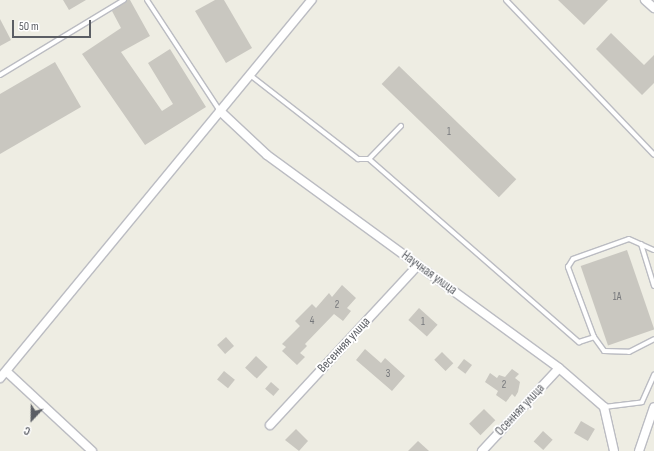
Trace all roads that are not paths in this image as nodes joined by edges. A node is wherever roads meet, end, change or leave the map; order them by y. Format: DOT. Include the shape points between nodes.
graph roads {
  1 [pos="124,0"];
  2 [pos="147,0"];
  3 [pos="312,0"];
  4 [pos="506,0"];
  5 [pos="645,0"];
  6 [pos="654,8"];
  7 [pos="0,75"];
  8 [pos="250,75"];
  9 [pos="220,111"];
  10 [pos="401,126"];
  11 [pos="654,155"];
  12 [pos="369,159"];
  13 [pos="641,244"];
  14 [pos="654,250"];
  15 [pos="418,265"];
  16 [pos="654,286"];
  17 [pos="594,337"];
  18 [pos="654,339"];
  19 [pos="559,368"];
  20 [pos="7,372"];
  21 [pos="654,375"];
  22 [pos="0,378"];
  23 [pos="604,407"];
  24 [pos="654,407"];
  25 [pos="270,426"];
  26 [pos="92,451"];
  27 [pos="482,451"];
  28 [pos="614,451"];
  29 [pos="639,451"];
  1 -- 7 [label="lane"];
  2 -- 9 [label="lane"];
  3 -- 8 [label="street"];
  4 -- 11 [label="lane"];
  5 -- 6 [label="street"];
  8 -- 9 [label="street"];
  8 -- 12 [label="lane" via="358,159"];
  9 -- 15 [label="street, Научная улица" via="267,155"];
  9 -- 20 [label="street"];
  10 -- 12 [label="lane"];
  12 -- 17 [label="lane" via="579,342"];
  13 -- 14 [label="lane"];
  13 -- 16 [label="lane"];
  13 -- 17 [label="lane" via="629,239 573,259 568,268"];
  15 -- 19 [label="street, Научная улица"];
  15 -- 25 [label="street, Весенняя улица"];
  17 -- 18 [label="lane" via="604,351 610,352 629,352"];
  19 -- 23 [label="street, Научная улица"];
  19 -- 27 [label="street, Осенняя улица"];
  20 -- 22 [label="street"];
  20 -- 26 [label="street"];
  21 -- 23 [label="lane" via="642,402"];
  23 -- 28 [label="street"];
  24 -- 29 [label="street"];
}
